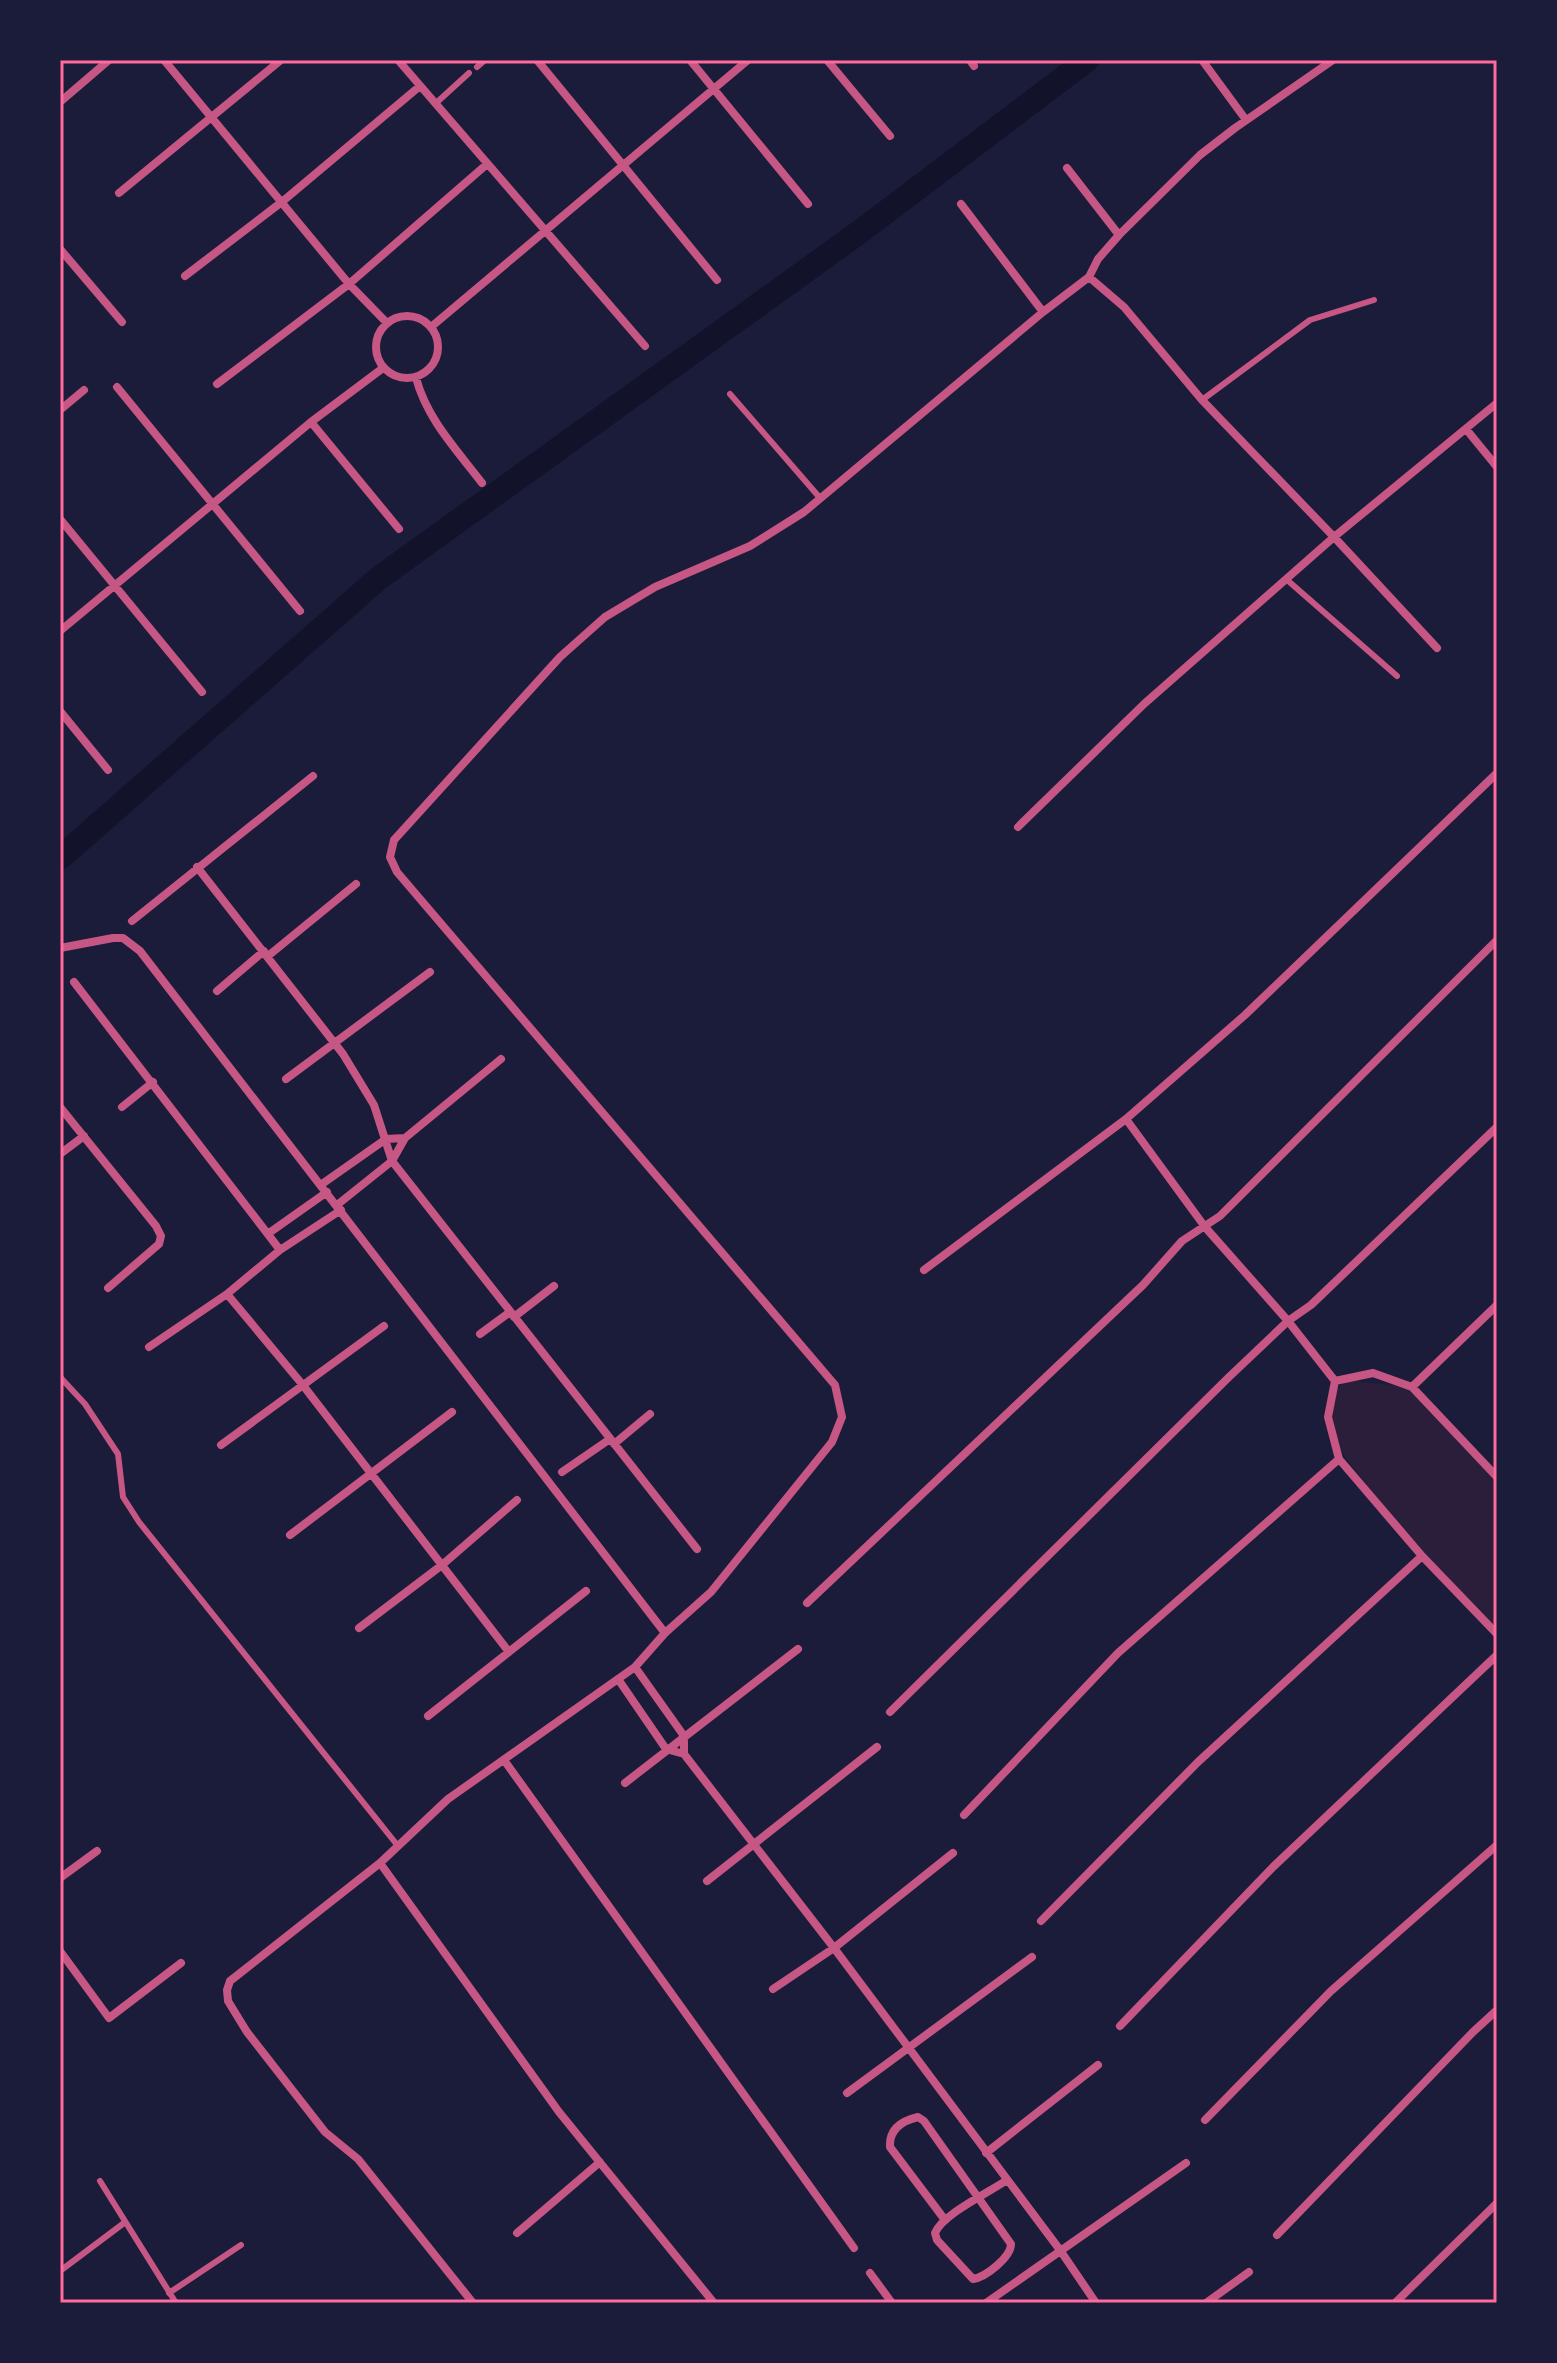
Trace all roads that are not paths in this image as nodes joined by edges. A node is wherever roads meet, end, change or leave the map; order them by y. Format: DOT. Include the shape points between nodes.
graph roads {
  1 [pos="109,60"];
  2 [pos="164,60"];
  3 [pos="281,60"];
  4 [pos="398,60"];
  5 [pos="485,60"];
  6 [pos="537,60"];
  7 [pos="690,60"];
  8 [pos="748,60"];
  9 [pos="827,60"];
  10 [pos="1202,60"];
  11 [pos="1333,60"];
  12 [pos="477,67"];
  13 [pos="469,73"];
  14 [pos="420,86"];
  15 [pos="713,89"];
  16 [pos="60,102"];
  17 [pos="435,104"];
  18 [pos="211,116"];
  19 [pos="1246,120"];
  20 [pos="890,136"];
  21 [pos="622,164"];
  22 [pos="486,165"];
  23 [pos="1067,168"];
  24 [pos="119,193"];
  25 [pos="283,201"];
  26 [pos="808,204"];
  27 [pos="961,204"];
  28 [pos="545,231"];
  29 [pos="1119,235"];
  30 [pos="60,249"];
  31 [pos="185,276"];
  32 [pos="1089,277"];
  33 [pos="717,280"];
  34 [pos="349,284"];
  35 [pos="1374,300"];
  36 [pos="1043,312"];
  37 [pos="122,322"];
  38 [pos="387,323"];
  39 [pos="431,327"];
  40 [pos="645,346"];
  41 [pos="383,368"];
  42 [pos="416,378"];
  43 [pos="217,384"];
  44 [pos="117,387"];
  45 [pos="84,390"];
  46 [pos="730,394"];
  47 [pos="1202,400"];
  48 [pos="1497,403"];
  49 [pos="60,410"];
  50 [pos="311,422"];
  51 [pos="1466,429"];
  52 [pos="1497,467"];
  53 [pos="482,483"];
  54 [pos="820,498"];
  55 [pos="213,504"];
  56 [pos="60,519"];
  57 [pos="399,529"];
  58 [pos="1334,537"];
  59 [pos="1286,579"];
  60 [pos="114,585"];
  61 [pos="300,611"];
  62 [pos="60,631"];
  63 [pos="1437,648"];
  64 [pos="1397,676"];
  65 [pos="202,692"];
  66 [pos="60,711"];
  67 [pos="108,770"];
  68 [pos="1496,774"];
  69 [pos="313,776"];
  70 [pos="1018,827"];
  71 [pos="197,867"];
  72 [pos="356,884"];
  73 [pos="132,921"];
  74 [pos="1497,940"];
  75 [pos="60,948"];
  76 [pos="266,954"];
  77 [pos="430,972"];
  78 [pos="74,982"];
  79 [pos="217,991"];
  80 [pos="335,1043"];
  81 [pos="501,1059"];
  82 [pos="286,1079"];
  83 [pos="153,1082"];
  84 [pos="60,1107"];
  85 [pos="122,1107"];
  86 [pos="1126,1119"];
  87 [pos="1497,1127"];
  88 [pos="84,1136"];
  89 [pos="405,1138"];
  90 [pos="386,1139"];
  91 [pos="60,1154"];
  92 [pos="392,1161"];
  93 [pos="324,1188"];
  94 [pos="339,1208"];
  95 [pos="1205,1227"];
  96 [pos="269,1233"];
  97 [pos="280,1250"];
  98 [pos="924,1270"];
  99 [pos="554,1286"];
  100 [pos="108,1288"];
  101 [pos="227,1294"];
  102 [pos="1497,1305"];
  103 [pos="512,1315"];
  104 [pos="1288,1321"];
  105 [pos="384,1326"];
  106 [pos="480,1334"];
  107 [pos="149,1347"];
  108 [pos="60,1377"];
  109 [pos="1335,1381"];
  110 [pos="302,1384"];
  111 [pos="1412,1387"];
  112 [pos="452,1412"];
  113 [pos="650,1414"];
  114 [pos="612,1441"];
  115 [pos="221,1445"];
  116 [pos="1339,1459"];
  117 [pos="371,1472"];
  118 [pos="562,1472"];
  119 [pos="1497,1477"];
  120 [pos="517,1500"];
  121 [pos="290,1535"];
  122 [pos="697,1549"];
  123 [pos="1422,1556"];
  124 [pos="442,1565"];
  125 [pos="586,1591"];
  126 [pos="807,1603"];
  127 [pos="359,1628"];
  128 [pos="665,1633"];
  129 [pos="1497,1634"];
  130 [pos="798,1649"];
  131 [pos="509,1652"];
  132 [pos="1497,1655"];
  133 [pos="635,1667"];
  134 [pos="618,1679"];
  135 [pos="890,1712"];
  136 [pos="428,1716"];
  137 [pos="684,1736"];
  138 [pos="877,1747"];
  139 [pos="666,1749"];
  140 [pos="684,1754"];
  141 [pos="504,1760"];
  142 [pos="625,1783"];
  143 [pos="964,1815"];
  144 [pos="754,1845"];
  145 [pos="1497,1845"];
  146 [pos="398,1846"];
  147 [pos="97,1851"];
  148 [pos="953,1853"];
  149 [pos="380,1863"];
  150 [pos="60,1878"];
  151 [pos="707,1881"];
  152 [pos="1041,1921"];
  153 [pos="834,1948"];
  154 [pos="60,1951"];
  155 [pos="1032,1957"];
  156 [pos="181,1963"];
  157 [pos="773,1989"];
  158 [pos="1497,2010"];
  159 [pos="1120,2026"];
  160 [pos="908,2049"];
  161 [pos="1098,2065"];
  162 [pos="847,2093"];
  163 [pos="1205,2120"];
  164 [pos="986,2153"];
  165 [pos="600,2162"];
  166 [pos="1186,2163"];
  167 [pos="1007,2180"];
  168 [pos="100,2181"];
  169 [pos="979,2199"];
  170 [pos="1497,2203"];
  171 [pos="945,2220"];
  172 [pos="124,2223"];
  173 [pos="517,2233"];
  174 [pos="1277,2235"];
  175 [pos="241,2245"];
  176 [pos="854,2248"];
  177 [pos="1060,2250"];
  178 [pos="60,2271"];
  179 [pos="1249,2272"];
  180 [pos="870,2273"];
  181 [pos="169,2293"];
  182 [pos="176,2303"];
  183 [pos="473,2303"];
  184 [pos="714,2303"];
  185 [pos="892,2303"];
  186 [pos="986,2303"];
  187 [pos="1096,2303"];
  188 [pos="1206,2303"];
  189 [pos="1395,2303"];
  1 -- 16 [label="street"];
  2 -- 18 [label="street"];
  3 -- 18 [label="street"];
  4 -- 14 [label="street"];
  5 -- 12 [label="lane"];
  6 -- 21 [label="street"];
  7 -- 15 [label="street"];
  8 -- 15 [label="street"];
  9 -- 20 [label="street"];
  10 -- 19 [label="street"];
  11 -- 19 [label="street"];
  13 -- 17 [label="lane"];
  14 -- 17 [label="street"];
  14 -- 25 [label="street"];
  15 -- 21 [label="street"];
  15 -- 26 [label="street"];
  17 -- 22 [label="street"];
  18 -- 24 [label="street"];
  18 -- 25 [label="street"];
  19 -- 29 [label="street" via="1200,155"];
  21 -- 28 [label="street"];
  21 -- 33 [label="street"];
  22 -- 28 [label="street"];
  22 -- 34 [label="street"];
  23 -- 29 [label="street"];
  25 -- 31 [label="street"];
  25 -- 34 [label="street"];
  27 -- 36 [label="street"];
  28 -- 39 [label="street"];
  28 -- 40 [label="street"];
  29 -- 32 [label="street"];
  30 -- 37 [label="street"];
  32 -- 36 [label="street"];
  32 -- 47 [label="street" via="1124,307"];
  34 -- 38 [label="street"];
  34 -- 43 [label="street"];
  35 -- 47 [label="lane" via="1310,320"];
  36 -- 54 [label="street"];
  38 -- 39 [label="street" via="410,316"];
  38 -- 41 [label="street" via="376,344"];
  39 -- 42 [label="street" via="437,338 435,362"];
  41 -- 42 [label="street" via="392,376"];
  41 -- 50 [label="street"];
  42 -- 53 [label="street" via="432,419"];
  44 -- 55 [label="street"];
  45 -- 49 [label="street"];
  46 -- 54 [label="lane"];
  47 -- 58 [label="street"];
  48 -- 51 [label="street"];
  50 -- 55 [label="street"];
  50 -- 57 [label="street"];
  51 -- 52 [label="street"];
  51 -- 58 [label="street"];
  54 -- 128 [label="street" via="750,546 655,587 605,617 560,657 394,840 390,857 397,872 835,1385 842,1417 832,1442 727,1575"];
  55 -- 60 [label="street"];
  55 -- 61 [label="street"];
  56 -- 60 [label="street"];
  58 -- 59 [label="street"];
  58 -- 63 [label="street"];
  59 -- 64 [label="lane"];
  59 -- 70 [label="street" via="1144,704"];
  60 -- 62 [label="street"];
  60 -- 65 [label="street"];
  66 -- 67 [label="street"];
  68 -- 86 [label="street" via="1245,1015"];
  69 -- 71 [label="street"];
  71 -- 73 [label="street"];
  71 -- 76 [label="street"];
  72 -- 76 [label="street"];
  74 -- 95 [label="street"];
  75 -- 93 [label="street" via="123,938 140,951"];
  76 -- 79 [label="street"];
  76 -- 80 [label="street"];
  77 -- 80 [label="street"];
  78 -- 83 [label="street"];
  80 -- 82 [label="street"];
  80 -- 90 [label="street" via="374,1105"];
  81 -- 89 [label="street"];
  83 -- 85 [label="street"];
  83 -- 96 [label="street"];
  84 -- 88 [label="street"];
  86 -- 95 [label="street"];
  86 -- 98 [label="street"];
  87 -- 104 [label="street"];
  88 -- 91 [label="street"];
  88 -- 100 [label="street" via="161,1236 159,1244"];
  89 -- 90 [label="street"];
  89 -- 92 [label="street"];
  90 -- 92 [label="street"];
  90 -- 93 [label="street"];
  92 -- 94 [label="street"];
  92 -- 103 [label="street"];
  93 -- 94 [label="street"];
  93 -- 96 [label="street"];
  94 -- 97 [label="street"];
  94 -- 128 [label="street"];
  95 -- 104 [label="street"];
  95 -- 126 [label="street" via="1182,1241 1143,1285"];
  96 -- 97 [label="street"];
  97 -- 101 [label="street"];
  99 -- 103 [label="street"];
  101 -- 107 [label="street"];
  101 -- 110 [label="street"];
  102 -- 111 [label="street"];
  103 -- 106 [label="street"];
  103 -- 114 [label="street"];
  104 -- 109 [label="street"];
  104 -- 135 [label="street"];
  105 -- 110 [label="street"];
  108 -- 146 [label="lane" via="118,1454 123,1497 139,1522"];
  109 -- 111 [label="street" via="1373,1373"];
  109 -- 116 [label="street" via="1328,1417"];
  110 -- 115 [label="street"];
  110 -- 117 [label="street"];
  111 -- 119 [label="street"];
  112 -- 117 [label="street"];
  113 -- 114 [label="street"];
  114 -- 118 [label="street"];
  114 -- 122 [label="street"];
  116 -- 123 [label="street"];
  116 -- 143 [label="street" via="1118,1653"];
  117 -- 121 [label="street"];
  117 -- 124 [label="street"];
  120 -- 124 [label="street"];
  123 -- 129 [label="street"];
  123 -- 152 [label="street" via="1198,1762"];
  124 -- 127 [label="street"];
  124 -- 131 [label="street"];
  125 -- 131 [label="street"];
  128 -- 133 [label="street"];
  130 -- 137 [label="street"];
  131 -- 136 [label="street"];
  132 -- 159 [label="street" via="1273,1867"];
  133 -- 134 [label="street"];
  133 -- 137 [label="street"];
  134 -- 139 [label="street"];
  134 -- 141 [label="street"];
  137 -- 139 [label="street"];
  137 -- 140 [label="street"];
  138 -- 144 [label="street"];
  139 -- 140 [label="street"];
  139 -- 142 [label="street"];
  140 -- 144 [label="street"];
  141 -- 146 [label="street" via="448,1799"];
  141 -- 176 [label="street"];
  144 -- 151 [label="street"];
  144 -- 153 [label="street"];
  145 -- 163 [label="street" via="1331,1991"];
  146 -- 149 [label="street"];
  147 -- 150 [label="street"];
  148 -- 153 [label="street"];
  149 -- 165 [label="street"];
  149 -- 183 [label="street" via="230,1981 228,2001 325,2132 358,2159"];
  153 -- 157 [label="street"];
  153 -- 160 [label="street"];
  154 -- 156 [label="street" via="109,2018"];
  155 -- 160 [label="street"];
  158 -- 174 [label="street"];
  160 -- 162 [label="street"];
  160 -- 164 [label="street"];
  161 -- 164 [label="street"];
  164 -- 167 [label="street"];
  165 -- 173 [label="street"];
  165 -- 184 [label="street"];
  166 -- 177 [label="street"];
  167 -- 169 [label="street"];
  167 -- 177 [label="street"];
  168 -- 172 [label="lane"];
  169 -- 171 [label="street"];
  169 -- 171 [label="street" via="1012,2248 980,2278 967,2275 937,2240 935,2233"];
  169 -- 171 [label="street" via="924,2121 918,2117 896,2127 890,2147"];
  170 -- 189 [label="street"];
  172 -- 178 [label="lane"];
  172 -- 181 [label="lane"];
  175 -- 181 [label="lane"];
  177 -- 186 [label="street"];
  177 -- 187 [label="street"];
  179 -- 188 [label="street"];
  180 -- 185 [label="street"];
  181 -- 182 [label="lane"];
}
